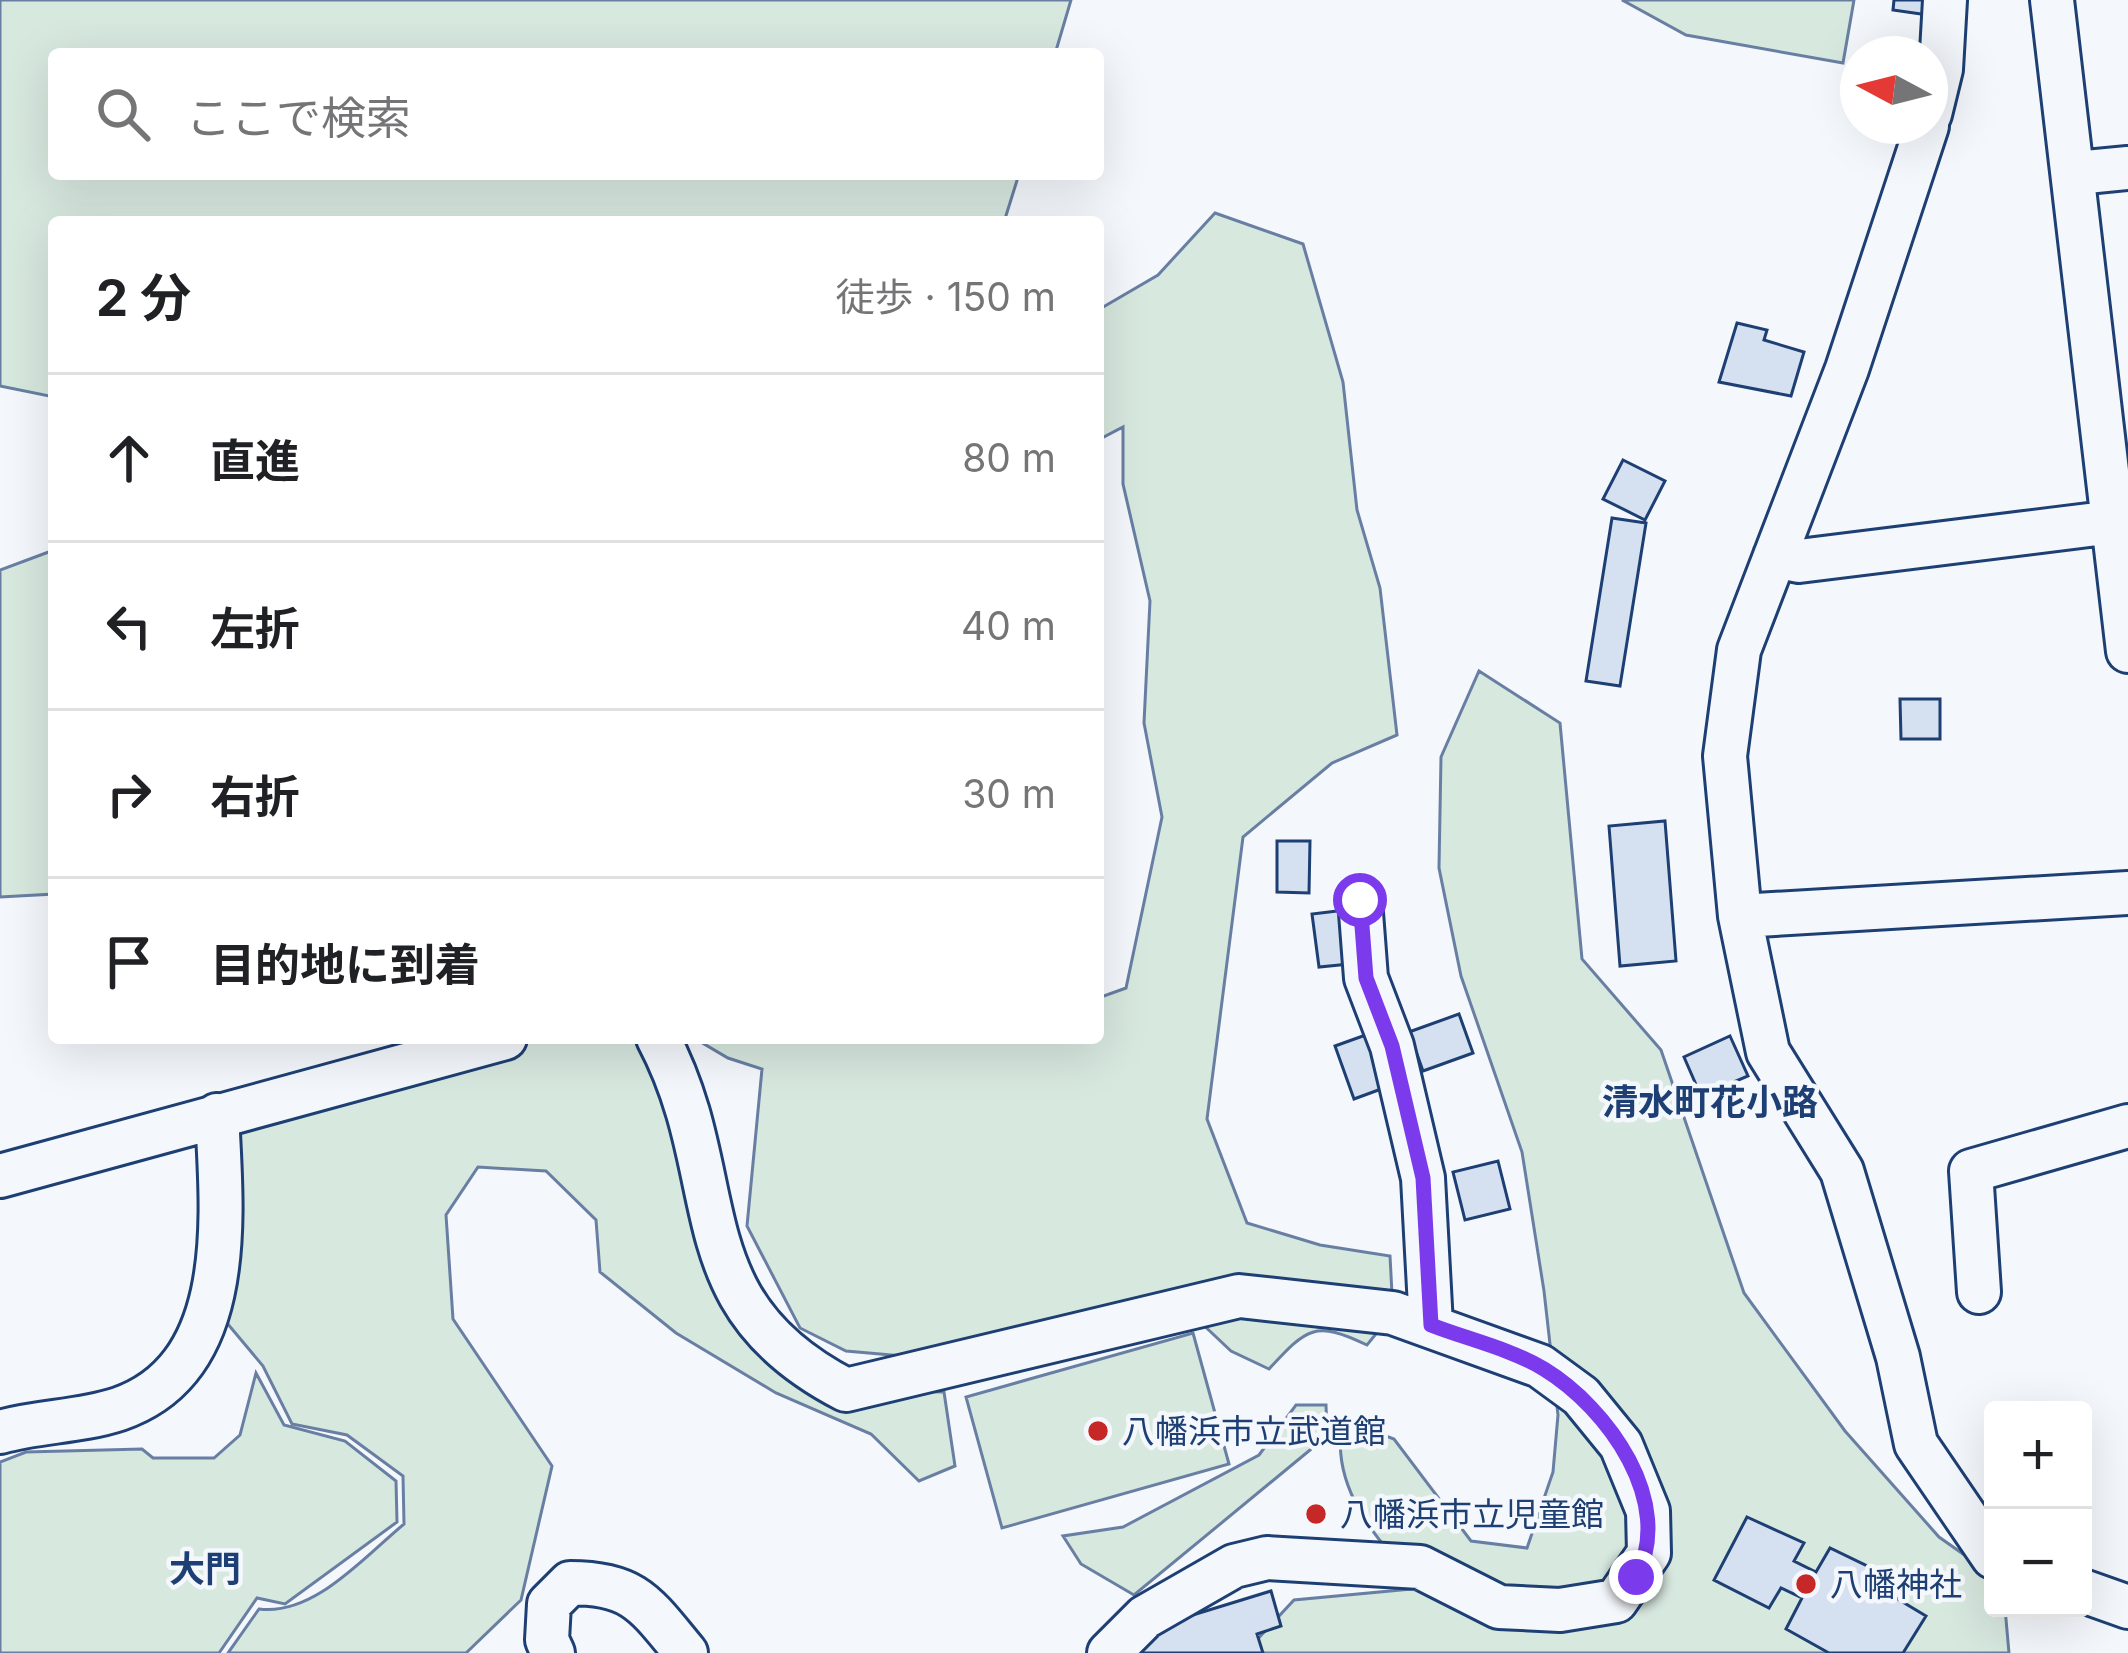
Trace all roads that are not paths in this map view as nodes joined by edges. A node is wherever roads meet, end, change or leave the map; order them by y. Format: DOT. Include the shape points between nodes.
graph roads {
  1 [pos="1945,0"];
  2 [pos="2052,0"];
  3 [pos="1943,36"];
  4 [pos="1921,144"];
  5 [pos="2128,168"];
  6 [pos="2076,172"];
  7 [pos="2113,522"];
  8 [pos="1775,556"];
  9 [pos="2128,651"];
  10 [pos="2128,893"];
  11 [pos="1360,900"];
  12 [pos="1740,916"];
  13 [pos="483,1044"];
  14 [pos="661,1044"];
  15 [pos="218,1114"];
  16 [pos="2128,1126"];
  17 [pos="0,1176"];
  18 [pos="1979,1292"];
  19 [pos="1431,1325"];
  20 [pos="0,1432"];
  21 [pos="1984,1544"];
  22 [pos="2092,1595"];
  23 [pos="2128,1607"];
  24 [pos="553,1653"];
  25 [pos="686,1653"];
  26 [pos="1109,1653"];
  1 -- 3 [label="street"];
  2 -- 6 [label="street"];
  4 -- 8 [label="street"];
  5 -- 6 [label="street"];
  6 -- 7 [label="street"];
  7 -- 8 [label="street" via="1799,561"];
  7 -- 9 [label="street"];
  8 -- 12 [label="street" via="1739,650 1725,756"];
  10 -- 12 [label="street"];
  11 -- 19 [label="street" via="1366,978 1392,1046 1423,1178"];
  12 -- 21 [label="street" via="1768,1052 1842,1171 1916,1444"];
  13 -- 15 [label="street"];
  14 -- 19 [label="street" via="683,1085 726,1275 759,1329 846,1390 1239,1296 1354,1307"];
  15 -- 17 [label="street"];
  15 -- 20 [label="street" via="224,1246 211,1304 175,1369 163,1386 122,1408"];
  16 -- 18 [label="street" via="1971,1171"];
  19 -- 26 [label="street" via="1540,1366 1581,1396 1621,1444 1648,1511 1649,1553 1616,1600 1560,1610 1499,1607 1420,1568 1268,1558 1234,1566 1145,1617"];
  22 -- 23 [label="street"];
  24 -- 25 [label="street" via="549,1604 570,1582 610,1583 643,1600"];
}
